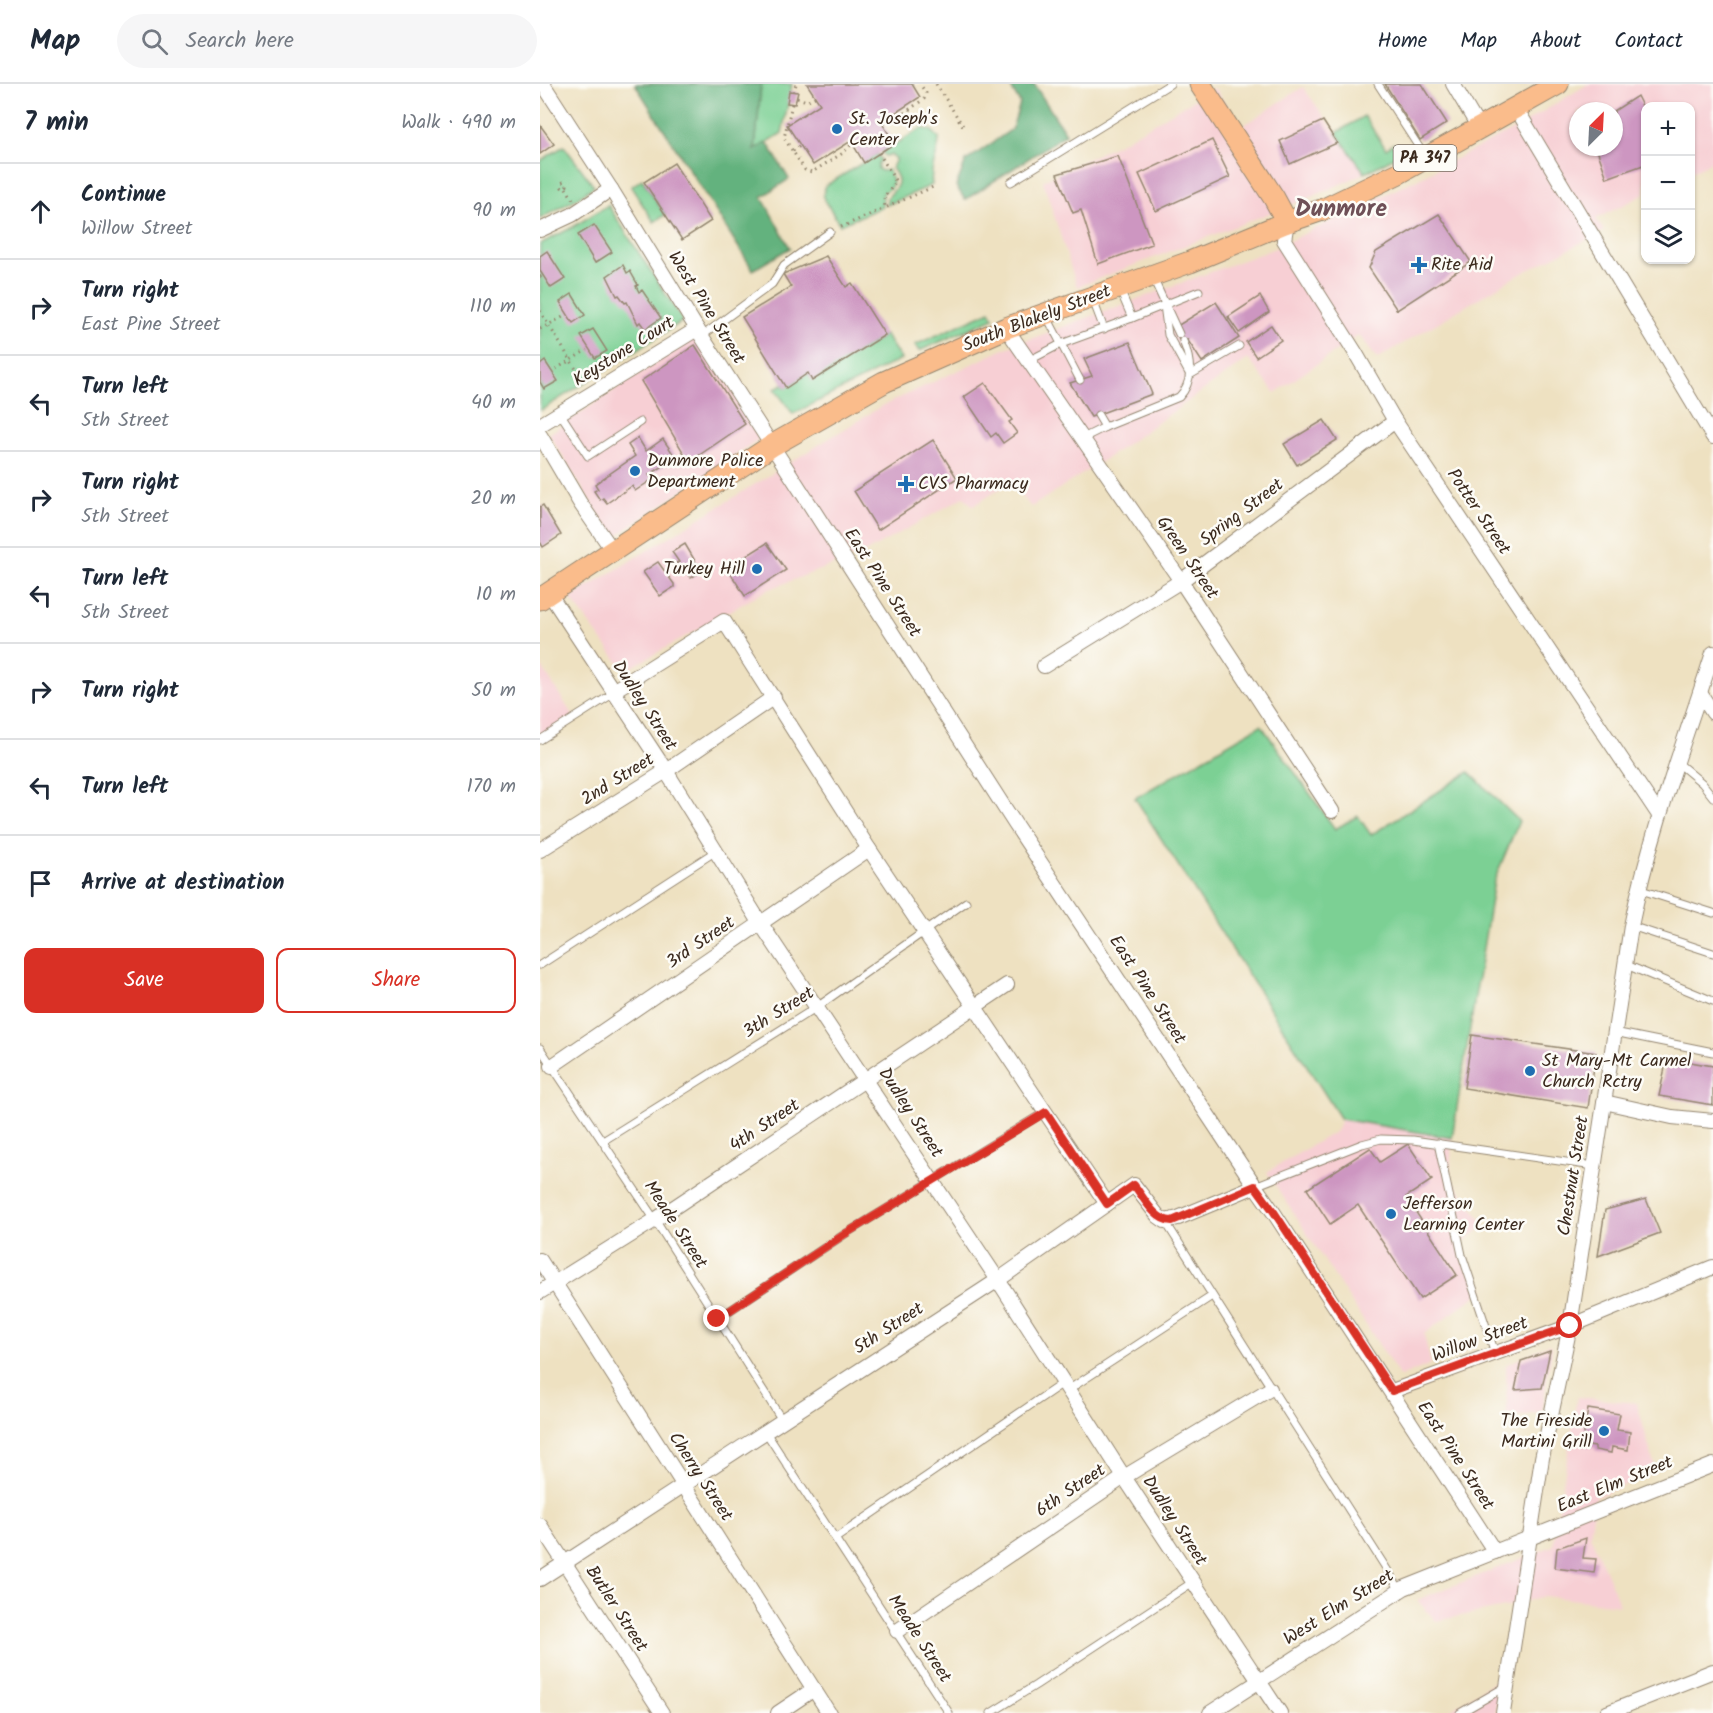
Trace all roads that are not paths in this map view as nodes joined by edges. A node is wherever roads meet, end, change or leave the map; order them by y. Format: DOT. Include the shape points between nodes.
graph roads {
  1 [pos="543,84"];
  2 [pos="1170,84"];
  3 [pos="1200,84"];
  4 [pos="1378,84"];
  5 [pos="1453,84"];
  6 [pos="1558,84"];
  7 [pos="1516,108"];
  8 [pos="1479,128"];
  9 [pos="1426,158"];
  10 [pos="1011,182"];
  11 [pos="611,189"];
  12 [pos="1287,222"];
  13 [pos="540,230"];
  14 [pos="830,232"];
  15 [pos="1152,276"];
  16 [pos="1119,288"];
  17 [pos="1199,291"];
  18 [pos="1092,297"];
  19 [pos="1164,305"];
  20 [pos="1046,314"];
  21 [pos="1132,318"];
  22 [pos="1006,328"];
  23 [pos="1104,329"];
  24 [pos="699,332"];
  25 [pos="1179,334"];
  26 [pos="1183,341"];
  27 [pos="1061,344"];
  28 [pos="1239,346"];
  29 [pos="1028,361"];
  30 [pos="1190,375"];
  31 [pos="1080,380"];
  32 [pos="560,413"];
  33 [pos="1098,415"];
  34 [pos="1395,421"];
  35 [pos="640,422"];
  36 [pos="540,425"];
  37 [pos="1105,427"];
  38 [pos="540,435"];
  39 [pos="1713,437"];
  40 [pos="1082,439"];
  41 [pos="773,445"];
  42 [pos="613,551"];
  43 [pos="1181,580"];
  44 [pos="544,596"];
  45 [pos="1713,654"];
  46 [pos="1044,666"];
  47 [pos="614,692"];
  48 [pos="1700,693"];
  49 [pos="774,697"];
  50 [pos="1713,713"];
  51 [pos="540,740"];
  52 [pos="1678,763"];
  53 [pos="666,771"];
  54 [pos="1713,797"];
  55 [pos="1332,811"];
  56 [pos="1659,815"];
  57 [pos="869,849"];
  58 [pos="540,850"];
  59 [pos="716,851"];
  60 [pos="1638,890"];
  61 [pos="966,902"];
  62 [pos="1713,913"];
  63 [pos="761,924"];
  64 [pos="1631,926"];
  65 [pos="926,932"];
  66 [pos="1713,953"];
  67 [pos="540,964"];
  68 [pos="1624,964"];
  69 [pos="1007,986"];
  70 [pos="1713,1001"];
  71 [pos="975,1006"];
  72 [pos="817,1007"];
  73 [pos="1614,1032"];
  74 [pos="540,1047"];
  75 [pos="1713,1052"];
  76 [pos="552,1066"];
  77 [pos="866,1080"];
  78 [pos="1604,1102"];
  79 [pos="1046,1112"];
  80 [pos="1713,1121"];
  81 [pos="603,1141"];
  82 [pos="1438,1143"];
  83 [pos="1594,1166"];
  84 [pos="932,1180"];
  85 [pos="1255,1186"];
  86 [pos="1107,1204"];
  87 [pos="655,1220"];
  88 [pos="1165,1221"];
  89 [pos="540,1260"];
  90 [pos="1713,1267"];
  91 [pos="998,1280"];
  92 [pos="555,1283"];
  93 [pos="540,1292"];
  94 [pos="1212,1296"];
  95 [pos="717,1319"];
  96 [pos="1570,1326"];
  97 [pos="1495,1353"];
  98 [pos="1066,1386"];
  99 [pos="1270,1389"];
  100 [pos="1392,1391"];
  101 [pos="782,1420"];
  102 [pos="765,1431"];
  103 [pos="1713,1465"];
  104 [pos="1124,1477"];
  105 [pos="683,1485"];
  106 [pos="540,1526"];
  107 [pos="836,1538"];
  108 [pos="1530,1538"];
  109 [pos="1495,1552"];
  110 [pos="565,1563"];
  111 [pos="540,1579"];
  112 [pos="1193,1582"];
  113 [pos="1400,1590"];
  114 [pos="897,1631"];
  115 [pos="1713,1671"];
  116 [pos="1258,1681"];
  117 [pos="1508,1686"];
  118 [pos="814,1689"];
  119 [pos="662,1713"];
  120 [pos="778,1713"];
  121 [pos="829,1713"];
  122 [pos="949,1713"];
  123 [pos="991,1713"];
  124 [pos="1210,1713"];
  125 [pos="1280,1713"];
  126 [pos="1460,1713"];
  127 [pos="1503,1713"];
  128 [pos="1607,1713"];
  1 -- 11 [label="street, West Pine Street"];
  2 -- 10 [label="lane"];
  3 -- 12 [label="main road"];
  4 -- 9 [label="lane"];
  5 -- 8 [label="street"];
  6 -- 7 [label="main road, South Blakely Street / PA 347"];
  7 -- 8 [label="main road, South Blakely Street / PA 347"];
  7 -- 39 [label="street"];
  8 -- 9 [label="main road, South Blakely Street / PA 347"];
  9 -- 12 [label="main road, South Blakely Street / PA 347" via="1322,210"];
  11 -- 13 [label="street" via="572,215"];
  11 -- 24 [label="street, West Pine Street"];
  12 -- 15 [label="main road, South Blakely Street"];
  12 -- 34 [label="street, Potter Street" via="1284,240"];
  14 -- 24 [label="lane" via="784,265 772,284"];
  15 -- 16 [label="main road, South Blakely Street"];
  15 -- 19 [label="lane"];
  16 -- 18 [label="main road, South Blakely Street"];
  16 -- 21 [label="lane"];
  17 -- 19 [label="lane"];
  18 -- 20 [label="main road, South Blakely Street"];
  18 -- 23 [label="lane"];
  19 -- 21 [label="lane"];
  19 -- 25 [label="lane"];
  19 -- 30 [label="lane" via="1168,334"];
  20 -- 22 [label="main road, South Blakely Street"];
  20 -- 27 [label="lane"];
  21 -- 23 [label="lane"];
  22 -- 29 [label="street, Green Street"];
  22 -- 41 [label="main road, South Blakely Street" via="884,382"];
  23 -- 27 [label="lane"];
  24 -- 32 [label="street, Keystone Court"];
  24 -- 41 [label="street, West Pine Street"];
  26 -- 30 [label="lane" via="1189,355"];
  27 -- 29 [label="lane"];
  27 -- 31 [label="lane"];
  28 -- 30 [label="lane"];
  29 -- 40 [label="street, Green Street"];
  30 -- 37 [label="lane" via="1186,390 1179,397"];
  32 -- 35 [label="lane" via="588,456"];
  32 -- 36 [label="street, Keystone Court"];
  33 -- 37 [label="lane"];
  34 -- 43 [label="street, Spring Street"];
  34 -- 56 [label="street, Potter Street"];
  37 -- 40 [label="lane"];
  38 -- 42 [label="street"];
  40 -- 43 [label="street, Green Street"];
  41 -- 42 [label="main road, South Blakely Street"];
  41 -- 85 [label="street, East Pine Street"];
  42 -- 44 [label="main road, South Blakely Street"];
  43 -- 46 [label="street, Spring Street"];
  43 -- 55 [label="street, Green Street"];
  44 -- 47 [label="street, Dudley Street"];
  45 -- 48 [label="street, Chestnut Street"];
  47 -- 49 [label="street" via="723,621"];
  47 -- 51 [label="lane"];
  47 -- 53 [label="street, Dudley Street"];
  48 -- 50 [label="street"];
  48 -- 52 [label="street, Chestnut Street"];
  49 -- 53 [label="street, 2nd Street"];
  49 -- 57 [label="street"];
  52 -- 54 [label="lane"];
  52 -- 56 [label="street, Chestnut Street"];
  53 -- 58 [label="street, 2nd Street"];
  53 -- 59 [label="street, Dudley Street"];
  56 -- 60 [label="street, Chestnut Street"];
  57 -- 63 [label="street, 3rd Street"];
  57 -- 65 [label="street"];
  59 -- 63 [label="street, Dudley Street"];
  59 -- 67 [label="lane"];
  60 -- 62 [label="lane"];
  60 -- 64 [label="street, Chestnut Street"];
  61 -- 65 [label="lane, 3th Street"];
  63 -- 72 [label="street, Dudley Street"];
  63 -- 76 [label="street, 3rd Street"];
  64 -- 66 [label="lane"];
  64 -- 68 [label="street, Chestnut Street"];
  65 -- 71 [label="street"];
  65 -- 72 [label="lane, 3th Street"];
  68 -- 70 [label="lane"];
  68 -- 73 [label="street, Chestnut Street"];
  69 -- 71 [label="street, 4th Street"];
  71 -- 77 [label="street, 4th Street"];
  71 -- 79 [label="street"];
  72 -- 77 [label="street, Dudley Street"];
  72 -- 81 [label="lane, 3th Street"];
  73 -- 75 [label="lane"];
  73 -- 78 [label="street, Chestnut Street"];
  74 -- 76 [label="lane, Meade Street"];
  76 -- 81 [label="lane, Meade Street"];
  77 -- 84 [label="street, Dudley Street"];
  77 -- 87 [label="street, 4th Street"];
  78 -- 80 [label="street" via="1672,1117"];
  78 -- 83 [label="street, Chestnut Street"];
  79 -- 84 [label="lane"];
  79 -- 86 [label="street"];
  81 -- 87 [label="lane, Meade Street"];
  82 -- 83 [label="lane"];
  82 -- 85 [label="lane" via="1381,1139"];
  82 -- 97 [label="lane" via="1462,1254"];
  83 -- 96 [label="street, Chestnut Street"];
  84 -- 91 [label="street, Dudley Street"];
  84 -- 95 [label="lane"];
  85 -- 88 [label="street"];
  85 -- 100 [label="street, East Pine Street"];
  86 -- 88 [label="street, 5th Street" via="1134,1185"];
  86 -- 91 [label="street, 5th Street"];
  87 -- 92 [label="street, 4th Street"];
  87 -- 95 [label="lane, Meade Street"];
  88 -- 94 [label="lane"];
  89 -- 92 [label="street, Cherry Street"];
  90 -- 96 [label="street, Willow Street"];
  91 -- 98 [label="street, Dudley Street"];
  91 -- 101 [label="street, 5th Street"];
  92 -- 93 [label="street, 4th Street"];
  92 -- 105 [label="street, Cherry Street"];
  94 -- 98 [label="lane"];
  94 -- 99 [label="lane"];
  95 -- 101 [label="lane, Meade Street"];
  96 -- 97 [label="street, Willow Street"];
  96 -- 108 [label="street, Chestnut Street" via="1542,1458"];
  97 -- 100 [label="street, Willow Street"];
  98 -- 104 [label="street, Dudley Street"];
  98 -- 107 [label="lane"];
  99 -- 104 [label="street, 6th Street"];
  99 -- 113 [label="lane"];
  100 -- 109 [label="street, East Pine Street"];
  101 -- 102 [label="street, 5th Street"];
  102 -- 105 [label="street, 5th Street"];
  102 -- 107 [label="lane, Meade Street"];
  103 -- 108 [label="street, East Elm Street"];
  104 -- 112 [label="street, Dudley Street"];
  104 -- 114 [label="street, 6th Street"];
  105 -- 110 [label="street, 5th Street"];
  105 -- 118 [label="street, Cherry Street"];
  106 -- 110 [label="street, Butler Street"];
  107 -- 114 [label="lane, Meade Street"];
  108 -- 109 [label="street, West Elm Street"];
  108 -- 117 [label="street, Chestnut Street"];
  109 -- 113 [label="street, West Elm Street"];
  110 -- 111 [label="street, 5th Street"];
  110 -- 119 [label="street, Butler Street"];
  112 -- 116 [label="street, Dudley Street"];
  112 -- 123 [label="lane"];
  113 -- 116 [label="street, West Elm Street"];
  114 -- 122 [label="lane, Meade Street"];
  115 -- 128 [label="street"];
  116 -- 124 [label="street, West Elm Street"];
  116 -- 125 [label="street, Dudley Street"];
  117 -- 126 [label="lane"];
  117 -- 127 [label="street, Chestnut Street"];
  118 -- 120 [label="street"];
  118 -- 121 [label="street, Cherry Street"];
}
